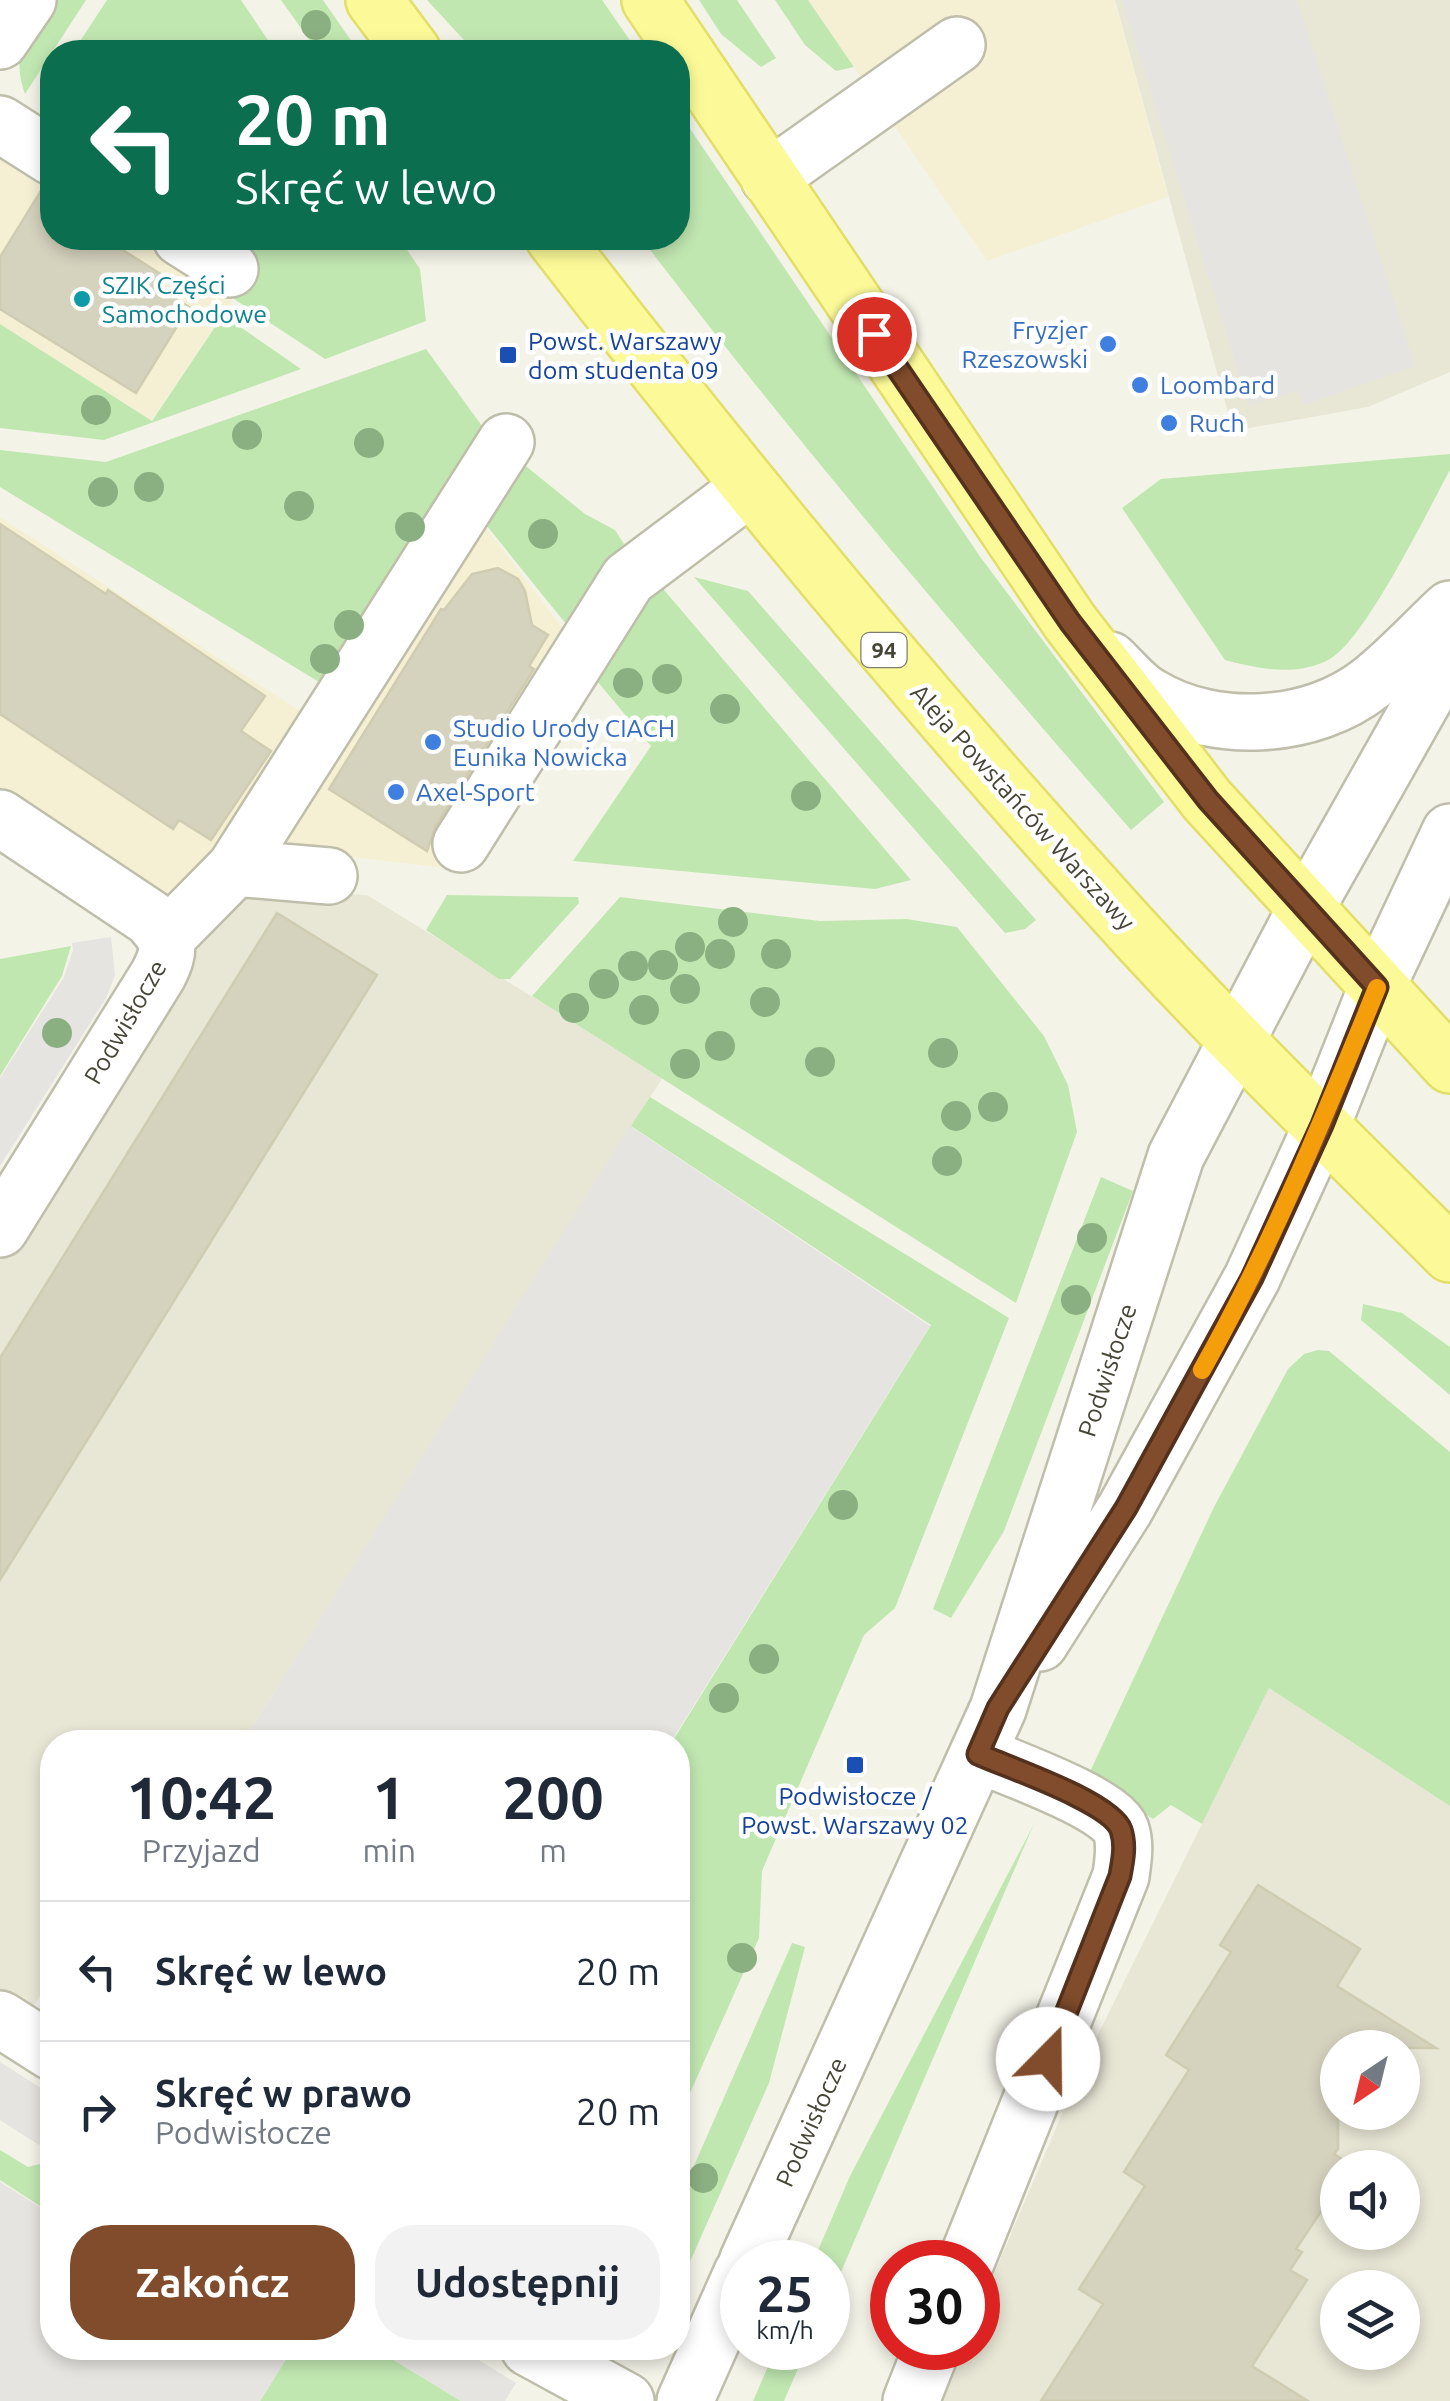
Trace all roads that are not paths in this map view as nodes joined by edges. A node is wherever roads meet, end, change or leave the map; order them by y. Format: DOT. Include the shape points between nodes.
graph roads {
  1 [pos="28,0"];
  2 [pos="374,0"];
  3 [pos="650,0"];
  4 [pos="404,40"];
  5 [pos="677,40"];
  6 [pos="0,41"];
  7 [pos="958,46"];
  8 [pos="690,60"];
  9 [pos="0,124"];
  10 [pos="40,150"];
  11 [pos="769,178"];
  12 [pos="201,250"];
  13 [pos="563,250"];
  14 [pos="230,268"];
  15 [pos="506,442"];
  16 [pos="749,488"];
  17 [pos="1450,608"];
  18 [pos="1070,622"];
  19 [pos="1450,653"];
  20 [pos="0,818"];
  21 [pos="1450,832"];
  22 [pos="462,844"];
  23 [pos="235,868"];
  24 [pos="329,876"];
  25 [pos="1305,910"];
  26 [pos="166,938"];
  27 [pos="1377,987"];
  28 [pos="1238,1042"];
  29 [pos="1450,1066"];
  30 [pos="1322,1125"];
  31 [pos="0,1229"];
  32 [pos="1450,1254"];
  33 [pos="988,1731"];
  34 [pos="0,2019"];
  35 [pos="40,2044"];
  36 [pos="757,2240"];
  37 [pos="975,2240"];
  38 [pos="720,2322"];
  39 [pos="550,2360"];
  40 [pos="923,2370"];
  41 [pos="626,2401"];
  42 [pos="685,2401"];
  43 [pos="910,2401"];
  1 -- 6 [label="street"];
  2 -- 4 [label="main road"];
  3 -- 5 [label="main road"];
  7 -- 11 [label="street"];
  8 -- 11 [label="main road"];
  9 -- 10 [label="street"];
  11 -- 18 [label="main road"];
  12 -- 14 [label="street"];
  13 -- 16 [label="main road, Aleja Powstańców Warszawy / 94"];
  15 -- 23 [label="street"];
  16 -- 22 [label="street" via="628,579"];
  16 -- 28 [label="main road, Aleja Powstańców Warszawy / 94" via="935,711"];
  17 -- 18 [label="street" via="1369,685 1326,710 1250,724 1202,716 1150,696"];
  18 -- 25 [label="main road" via="1208,800"];
  19 -- 25 [label="street, Podwisłocze"];
  20 -- 26 [label="street, Podwisłocze" via="130,903"];
  21 -- 27 [label="street, Podwisłocze"];
  23 -- 24 [label="street"];
  23 -- 26 [label="street"];
  25 -- 27 [label="main road"];
  25 -- 28 [label="street, Podwisłocze"];
  26 -- 31 [label="street, Podwisłocze" via="158,975"];
  27 -- 29 [label="main road"];
  27 -- 30 [label="street, Podwisłocze"];
  28 -- 30 [label="main road, Aleja Powstańców Warszawy / 94"];
  28 -- 33 [label="street, Podwisłocze" via="1176,1156"];
  30 -- 32 [label="main road, Aleja Powstańców Warszawy / 94"];
  30 -- 33 [label="street, Podwisłocze" via="1252,1278 1135,1492"];
  33 -- 36 [label="street, Podwisłocze"];
  33 -- 37 [label="street" via="1102,1808 1120,1826 1124,1850 1120,1876"];
  34 -- 35 [label="street"];
  38 -- 42 [label="street"];
  39 -- 41 [label="street"];
  40 -- 43 [label="street"];
}
